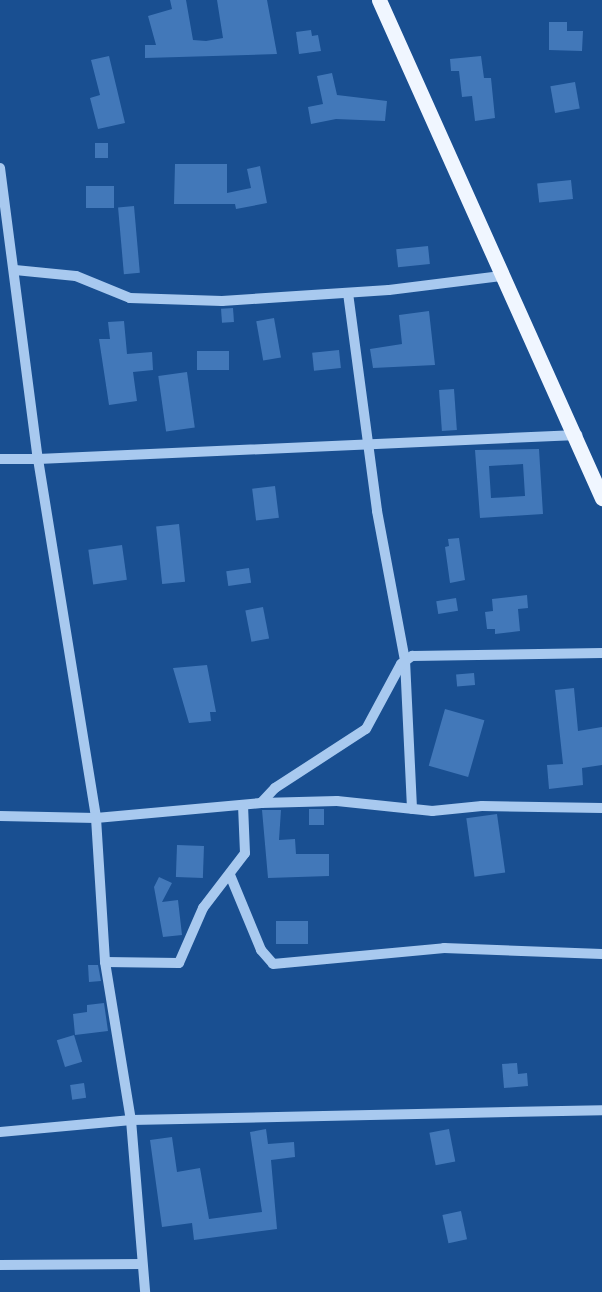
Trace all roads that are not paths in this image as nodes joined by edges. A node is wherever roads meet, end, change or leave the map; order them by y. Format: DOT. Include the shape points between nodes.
graph roads {
  1 [pos="379,0"];
  2 [pos="0,168"];
  3 [pos="15,270"];
  4 [pos="501,276"];
  5 [pos="348,293"];
  6 [pos="577,435"];
  7 [pos="368,445"];
  8 [pos="0,459"];
  9 [pos="38,459"];
  10 [pos="602,498"];
  11 [pos="602,653"];
  12 [pos="405,660"];
  13 [pos="261,803"];
  14 [pos="243,806"];
  15 [pos="602,808"];
  16 [pos="412,809"];
  17 [pos="0,816"];
  18 [pos="96,818"];
  19 [pos="230,875"];
  20 [pos="602,954"];
  21 [pos="105,962"];
  22 [pos="602,1110"];
  23 [pos="131,1120"];
  24 [pos="0,1132"];
  25 [pos="142,1264"];
  26 [pos="0,1265"];
  27 [pos="145,1292"];
  1 -- 4 [label="main road"];
  2 -- 3 [label="street"];
  3 -- 5 [label="street" via="76,276 130,298 222,301"];
  3 -- 9 [label="street"];
  4 -- 5 [label="street"];
  4 -- 6 [label="main road"];
  5 -- 7 [label="street"];
  6 -- 7 [label="street"];
  6 -- 10 [label="main road"];
  7 -- 9 [label="street"];
  7 -- 12 [label="street"];
  8 -- 9 [label="street"];
  9 -- 18 [label="street"];
  11 -- 12 [label="street" via="423,655"];
  12 -- 13 [label="street" via="366,729 275,788"];
  12 -- 16 [label="street"];
  13 -- 14 [label="street"];
  13 -- 16 [label="street" via="337,801"];
  14 -- 18 [label="street"];
  14 -- 19 [label="street" via="245,853"];
  15 -- 16 [label="street"];
  17 -- 18 [label="street"];
  18 -- 21 [label="street"];
  19 -- 20 [label="street" via="261,950 273,964 444,948"];
  19 -- 21 [label="street" via="203,908 179,963"];
  21 -- 23 [label="street"];
  22 -- 23 [label="street"];
  23 -- 24 [label="street"];
  23 -- 25 [label="street"];
  25 -- 26 [label="street"];
  25 -- 27 [label="street"];
}
